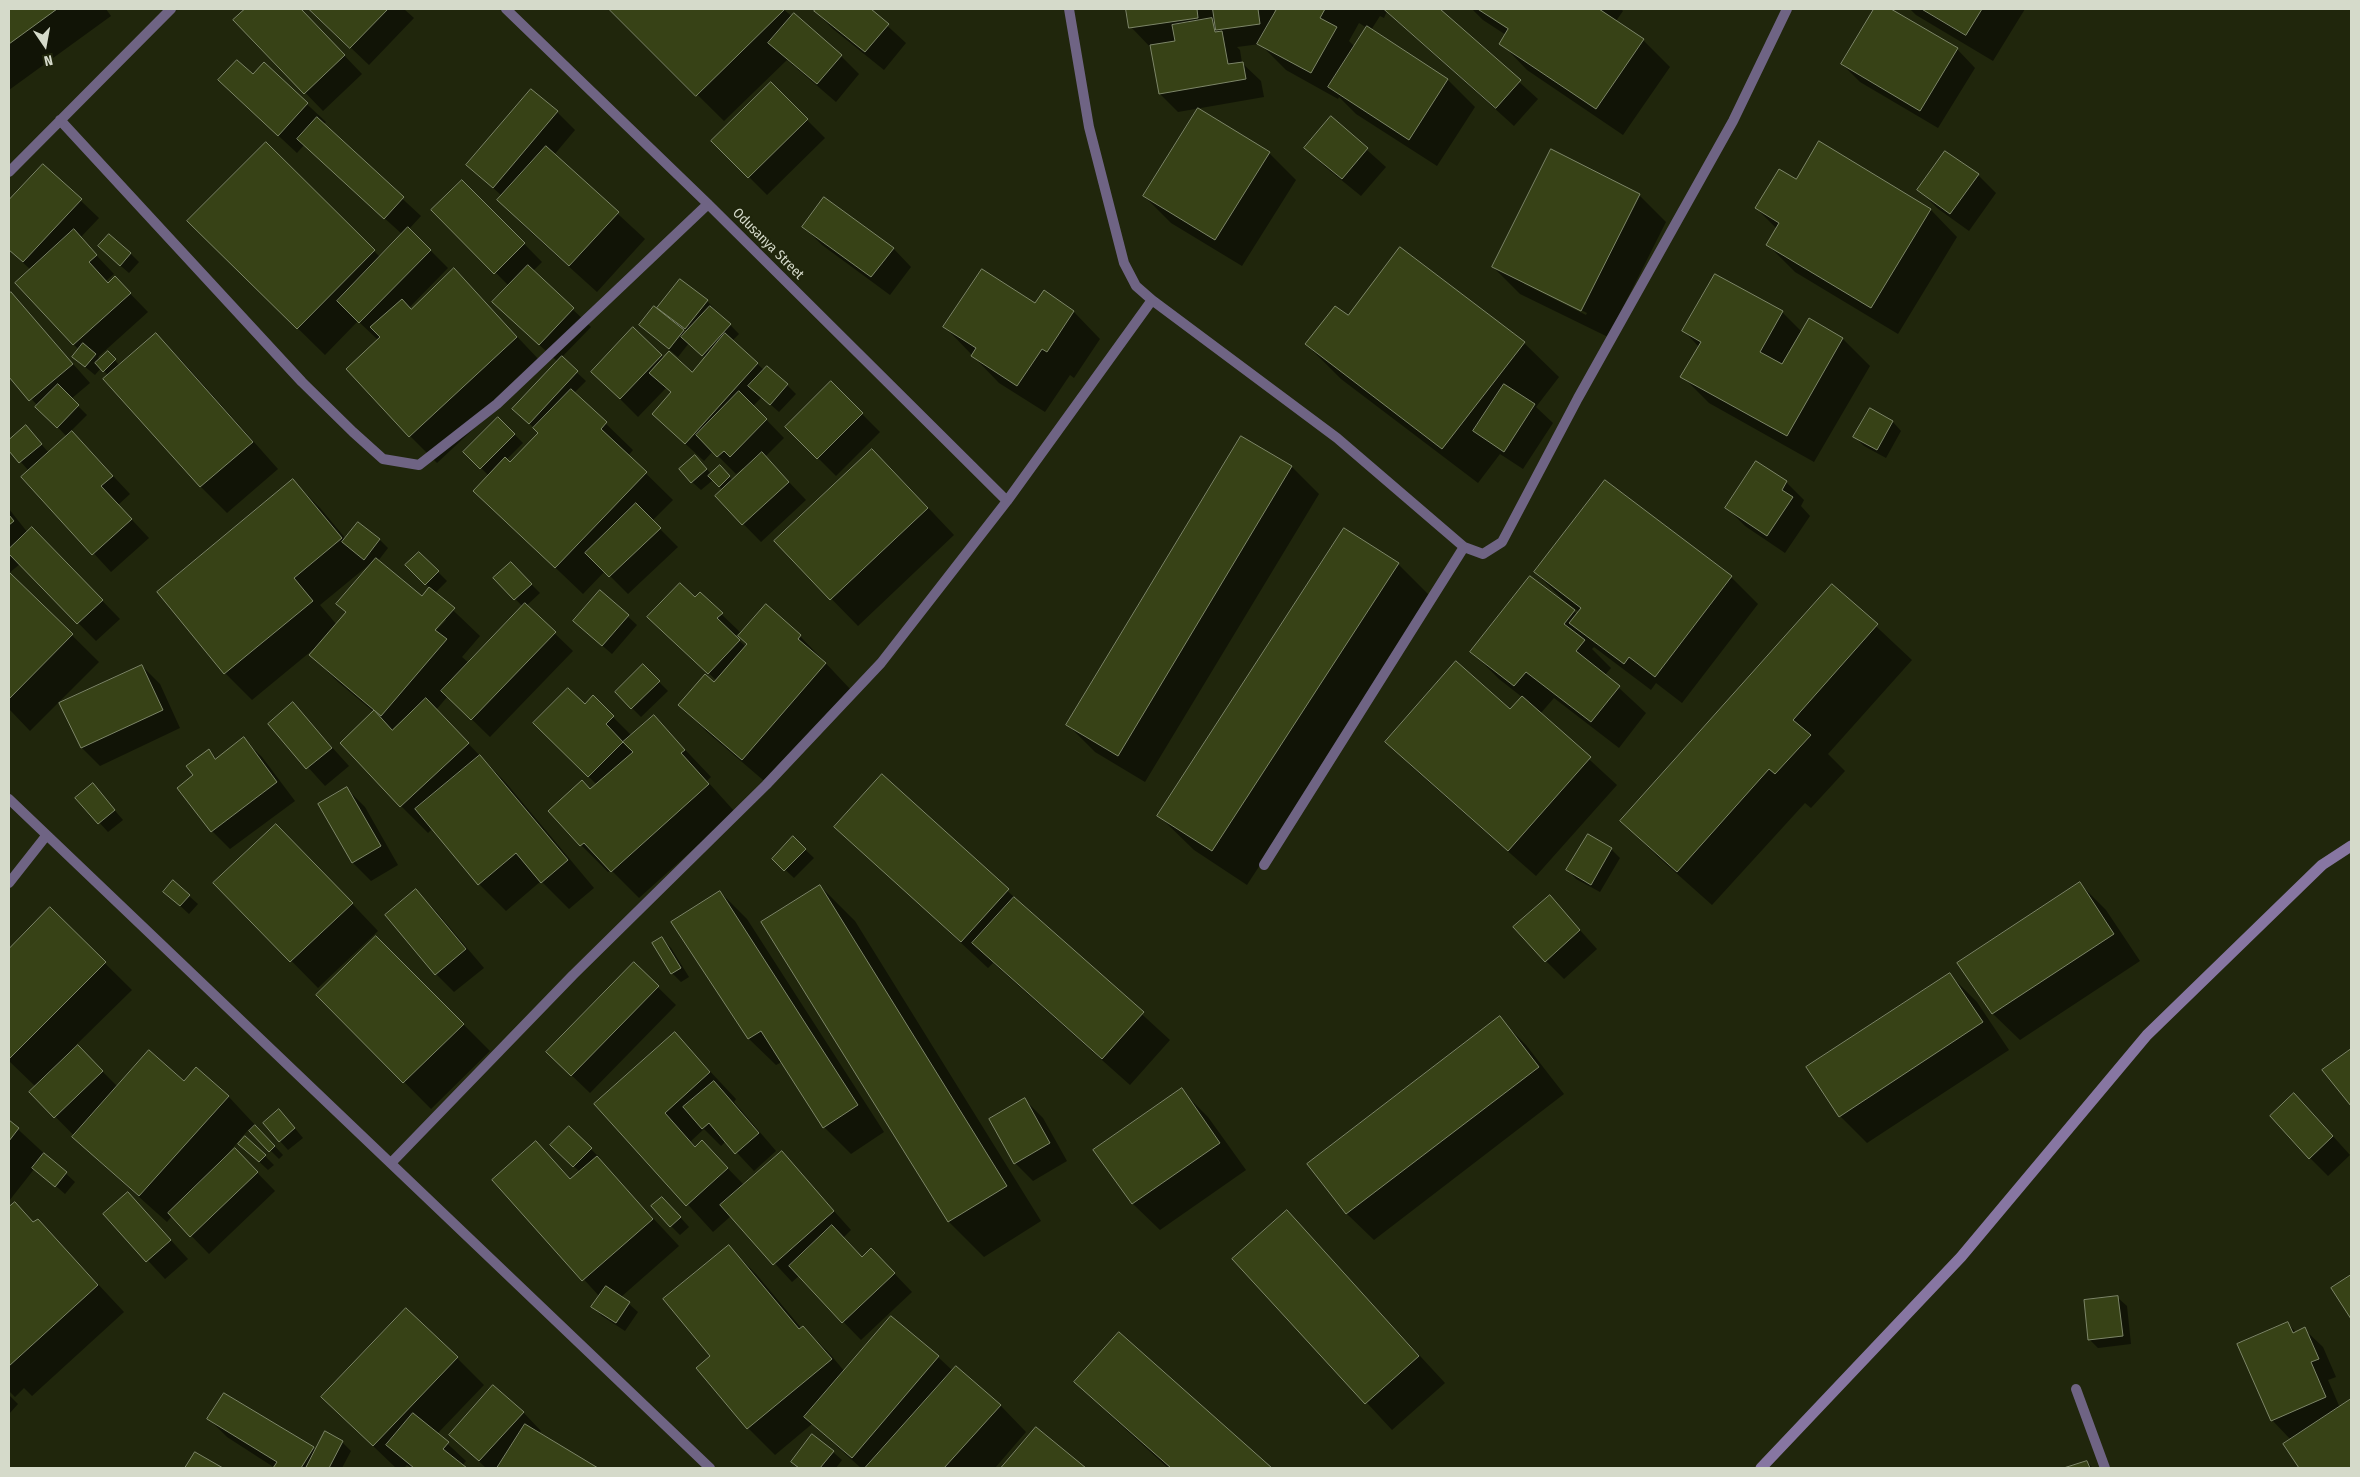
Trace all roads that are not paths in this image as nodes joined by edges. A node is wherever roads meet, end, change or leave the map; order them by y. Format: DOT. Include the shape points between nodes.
graph roads {
  1 [pos="171,9"];
  2 [pos="506,9"];
  3 [pos="1069,9"];
  4 [pos="1787,9"];
  5 [pos="60,120"];
  6 [pos="9,172"];
  7 [pos="708,204"];
  8 [pos="1152,300"];
  9 [pos="1007,501"];
  10 [pos="1464,546"];
  11 [pos="9,799"];
  12 [pos="46,836"];
  13 [pos="1264,865"];
  14 [pos="9,883"];
  15 [pos="391,1163"];
  16 [pos="2076,1389"];
  17 [pos="710,1468"];
  18 [pos="2105,1468"];
  1 -- 5 [label="street"];
  2 -- 7 [label="street, Odusanya Street"];
  3 -- 8 [label="street" via="1089,127 1124,263 1136,286"];
  4 -- 10 [label="street" via="1734,121 1578,398 1502,542 1483,554"];
  5 -- 6 [label="street"];
  5 -- 7 [label="street" via="302,382 353,432 383,459 419,465 497,404"];
  7 -- 9 [label="street, Odusanya Street"];
  8 -- 9 [label="street"];
  8 -- 10 [label="street" via="1337,438"];
  9 -- 15 [label="street" via="881,663 766,785 573,975"];
  10 -- 13 [label="street"];
  11 -- 12 [label="street"];
  12 -- 14 [label="street"];
  12 -- 15 [label="street"];
  15 -- 17 [label="street"];
  16 -- 18 [label="street"];
}
